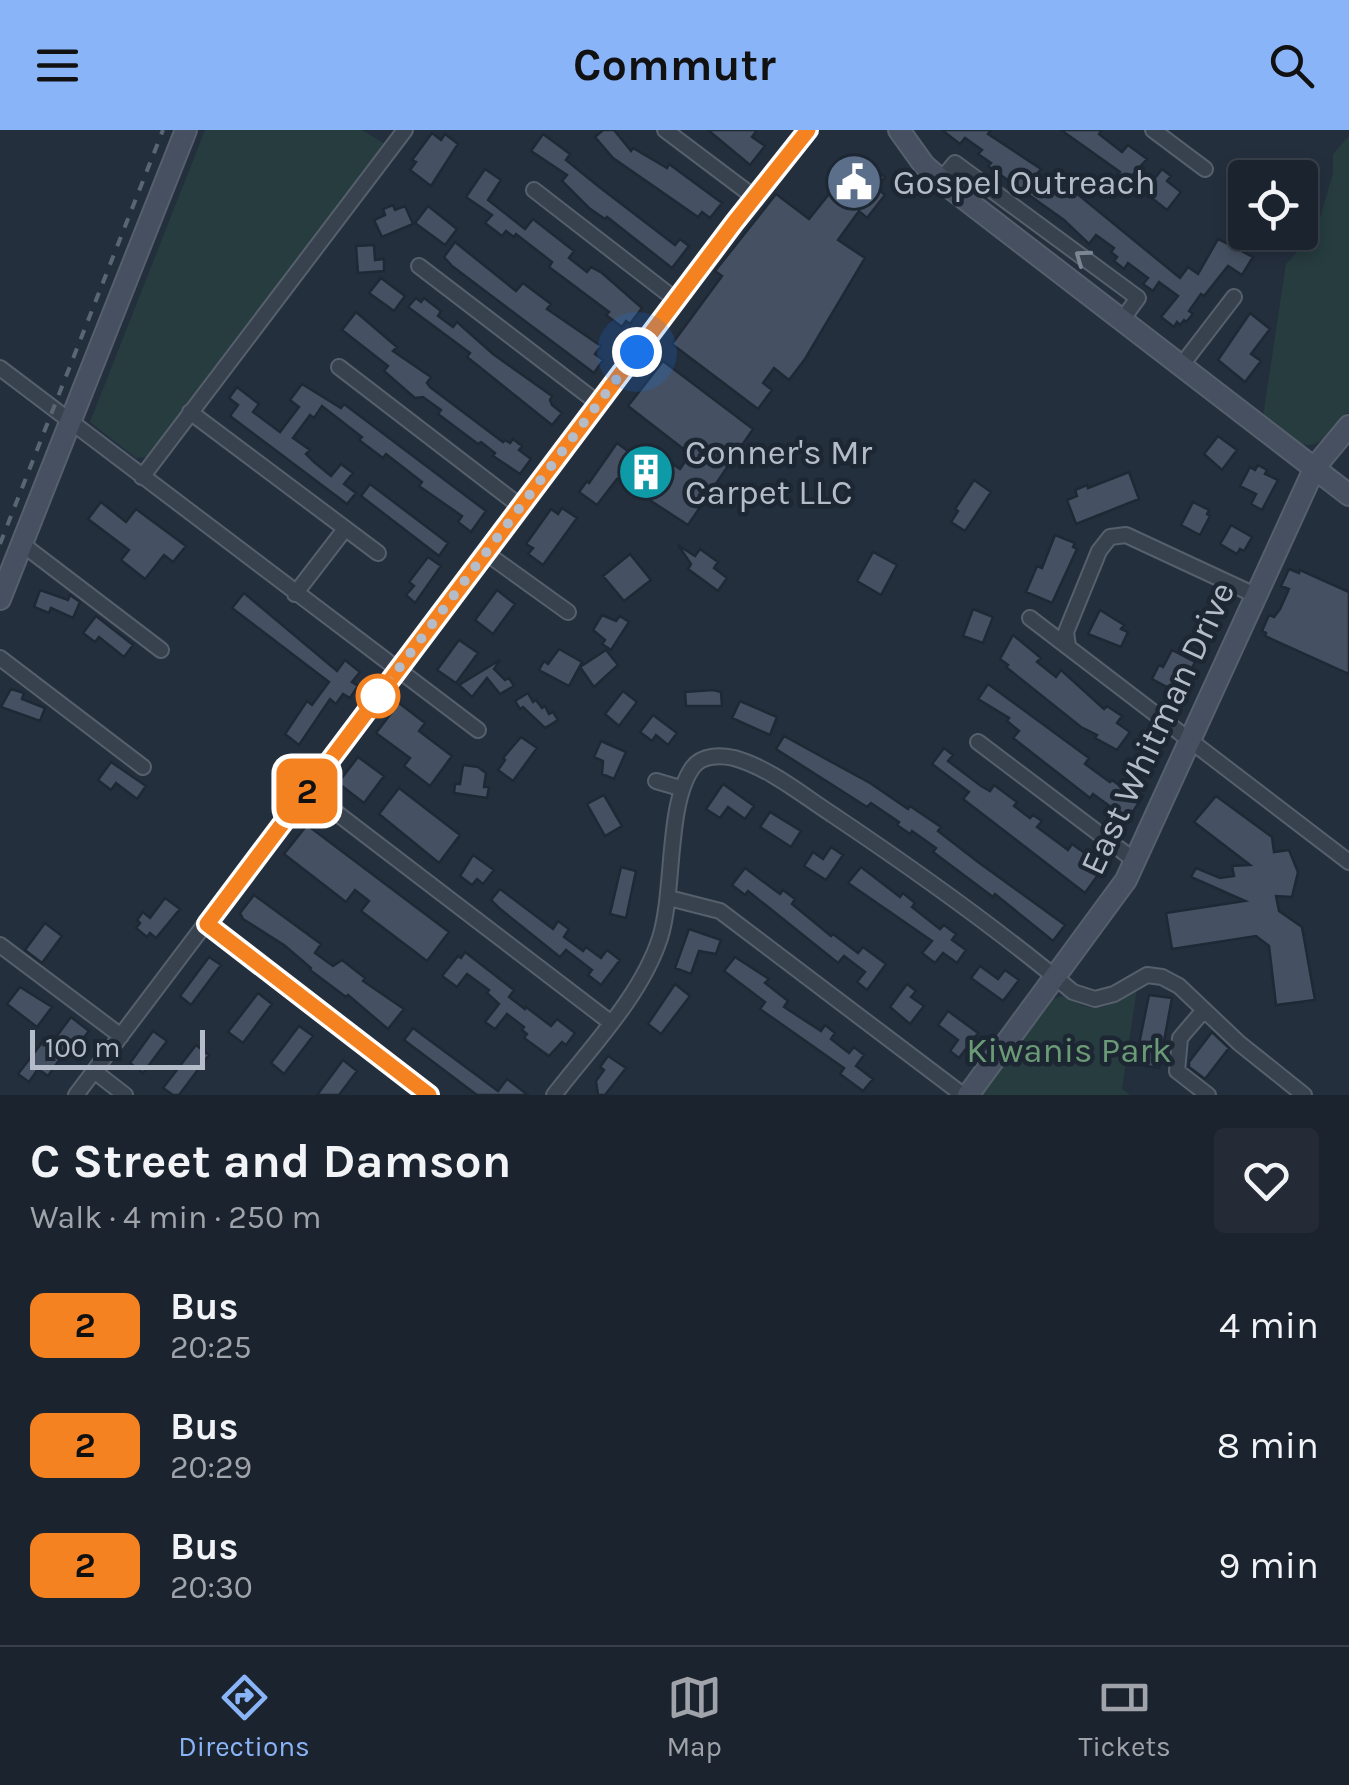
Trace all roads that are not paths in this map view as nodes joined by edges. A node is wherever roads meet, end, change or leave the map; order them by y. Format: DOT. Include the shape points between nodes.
graph roads {
  1 [pos="186,130"];
  2 [pos="405,130"];
  3 [pos="665,130"];
  4 [pos="899,130"];
  5 [pos="1153,130"];
  6 [pos="801,132"];
  7 [pos="1204,169"];
  8 [pos="534,190"];
  9 [pos="754,197"];
  10 [pos="419,266"];
  11 [pos="1234,297"];
  12 [pos="676,300"];
  13 [pos="1181,366"];
  14 [pos="339,367"];
  15 [pos="0,368"];
  16 [pos="598,404"];
  17 [pos="190,412"];
  18 [pos="69,421"];
  19 [pos="1349,426"];
  20 [pos="1315,466"];
  21 [pos="142,477"];
  22 [pos="1349,495"];
  23 [pos="520,506"];
  24 [pos="345,528"];
  25 [pos="22,544"];
  26 [pos="378,553"];
  27 [pos="486,553"];
  28 [pos="296,594"];
  29 [pos="1255,595"];
  30 [pos="0,599"];
  31 [pos="568,612"];
  32 [pos="1030,618"];
  33 [pos="1068,646"];
  34 [pos="160,650"];
  35 [pos="0,658"];
  36 [pos="396,671"];
  37 [pos="478,730"];
  38 [pos="1189,739"];
  39 [pos="978,742"];
  40 [pos="143,767"];
  41 [pos="656,781"];
  42 [pos="680,788"];
  43 [pos="308,790"];
  44 [pos="1134,860"];
  45 [pos="1349,862"];
  46 [pos="669,898"];
  47 [pos="207,924"];
  48 [pos="0,945"];
  49 [pos="1056,978"];
  50 [pos="1204,1010"];
  51 [pos="610,1022"];
  52 [pos="122,1036"];
  53 [pos="94,1072"];
  54 [pos="1300,1094"];
  55 [pos="76,1095"];
  56 [pos="125,1095"];
  57 [pos="429,1095"];
  58 [pos="554,1095"];
  59 [pos="965,1095"];
  60 [pos="1208,1095"];
  1 -- 18 [label="main road"];
  2 -- 17 [label="street"];
  3 -- 9 [label="street"];
  4 -- 13 [label="main road" via="941,180"];
  5 -- 7 [label="street"];
  6 -- 9 [label="street"];
  8 -- 12 [label="street"];
  9 -- 12 [label="street"];
  10 -- 16 [label="street"];
  11 -- 13 [label="street"];
  12 -- 16 [label="street"];
  13 -- 20 [label="main road"];
  14 -- 23 [label="street"];
  15 -- 18 [label="street"];
  16 -- 23 [label="street"];
  17 -- 21 [label="street"];
  17 -- 24 [label="street"];
  18 -- 21 [label="street"];
  18 -- 25 [label="main road"];
  19 -- 20 [label="main road, East Whitman Drive"];
  20 -- 22 [label="main road"];
  20 -- 29 [label="main road, East Whitman Drive"];
  21 -- 28 [label="street"];
  23 -- 27 [label="street"];
  24 -- 26 [label="street"];
  24 -- 28 [label="street"];
  25 -- 30 [label="main road"];
  25 -- 34 [label="street"];
  27 -- 31 [label="street"];
  27 -- 36 [label="street"];
  28 -- 36 [label="street"];
  29 -- 33 [label="street" via="1126,534 1110,537 1066,632"];
  29 -- 38 [label="main road, East Whitman Drive"];
  32 -- 33 [label="street"];
  33 -- 38 [label="street"];
  35 -- 40 [label="street"];
  36 -- 37 [label="street"];
  36 -- 43 [label="street"];
  38 -- 44 [label="main road, East Whitman Drive"];
  38 -- 45 [label="street"];
  39 -- 44 [label="street"];
  41 -- 42 [label="street"];
  42 -- 46 [label="street"];
  42 -- 49 [label="street" via="696,762 717,755 772,775"];
  43 -- 47 [label="street"];
  43 -- 51 [label="street"];
  44 -- 49 [label="main road, East Whitman Drive"];
  46 -- 51 [label="street" via="644,975"];
  46 -- 59 [label="street" via="720,910"];
  47 -- 52 [label="street"];
  47 -- 57 [label="street"];
  48 -- 52 [label="street"];
  49 -- 50 [label="street" via="1095,999 1148,975 1162,977"];
  49 -- 59 [label="main road, East Whitman Drive"];
  50 -- 54 [label="street"];
  50 -- 60 [label="street" via="1180,1038 1177,1071"];
  51 -- 58 [label="street"];
  52 -- 53 [label="street"];
  53 -- 55 [label="street"];
  53 -- 56 [label="street"];
}
